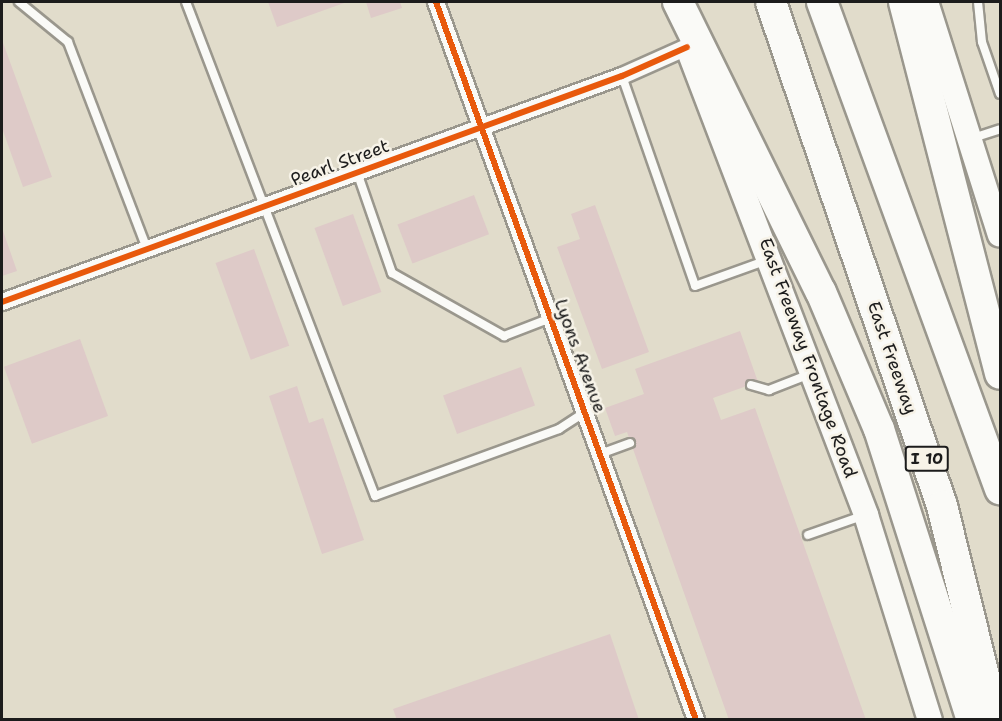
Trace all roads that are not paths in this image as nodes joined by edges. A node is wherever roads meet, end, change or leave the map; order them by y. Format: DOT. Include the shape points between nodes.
graph roads {
  1 [pos="19,2"];
  2 [pos="186,2"];
  3 [pos="436,2"];
  4 [pos="670,2"];
  5 [pos="678,2"];
  6 [pos="771,2"];
  7 [pos="822,2"];
  8 [pos="904,2"];
  9 [pos="926,2"];
  10 [pos="978,2"];
  11 [pos="687,47"];
  12 [pos="622,76"];
  13 [pos="1000,94"];
  14 [pos="482,128"];
  15 [pos="1000,129"];
  16 [pos="971,139"];
  17 [pos="357,172"];
  18 [pos="262,207"];
  19 [pos="997,210"];
  20 [pos="1000,235"];
  21 [pos="147,249"];
  22 [pos="771,258"];
  23 [pos="2,302"];
  24 [pos="551,318"];
  25 [pos="814,373"];
  26 [pos="1000,374"];
  27 [pos="751,385"];
  28 [pos="585,412"];
  29 [pos="630,443"];
  30 [pos="600,454"];
  31 [pos="1000,489"];
  32 [pos="866,514"];
  33 [pos="808,535"];
  34 [pos="696,720"];
  35 [pos="930,720"];
  36 [pos="972,720"];
  37 [pos="995,720"];
  1 -- 21 [label="lane" via="68,42"];
  2 -- 18 [label="lane"];
  3 -- 14 [label="street, Lyons Avenue"];
  4 -- 11 [label="main road, East Freeway Frontage Road"];
  5 -- 36 [label="highway" via="821,292 879,429"];
  6 -- 37 [label="highway, East Freeway / I 10" via="942,506"];
  7 -- 31 [label="highway"];
  8 -- 26 [label="highway"];
  9 -- 16 [label="main road"];
  10 -- 13 [label="lane" via="982,42"];
  11 -- 12 [label="street, Pearl Street"];
  11 -- 22 [label="main road, East Freeway Frontage Road"];
  12 -- 14 [label="street, Pearl Street"];
  12 -- 22 [label="lane" via="695,286"];
  14 -- 17 [label="street, Pearl Street"];
  14 -- 24 [label="street, Lyons Avenue"];
  15 -- 16 [label="lane"];
  16 -- 19 [label="main road"];
  17 -- 18 [label="street, Pearl Street"];
  17 -- 24 [label="lane" via="392,273 504,336"];
  18 -- 21 [label="street, Pearl Street"];
  18 -- 28 [label="lane" via="375,496 559,429"];
  19 -- 20 [label="main road"];
  21 -- 23 [label="street, Pearl Street"];
  22 -- 25 [label="main road, East Freeway Frontage Road"];
  24 -- 28 [label="street, Lyons Avenue"];
  25 -- 27 [label="lane" via="769,390"];
  25 -- 32 [label="main road, East Freeway Frontage Road"];
  28 -- 30 [label="street, Lyons Avenue"];
  29 -- 30 [label="lane"];
  30 -- 34 [label="street, Lyons Avenue"];
  32 -- 33 [label="lane"];
  32 -- 35 [label="main road, East Freeway Frontage Road"];
}
